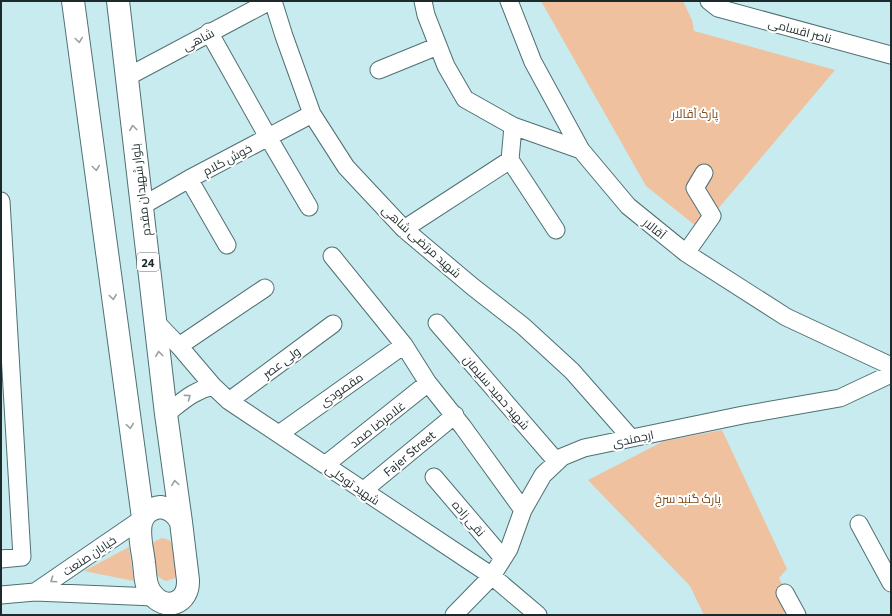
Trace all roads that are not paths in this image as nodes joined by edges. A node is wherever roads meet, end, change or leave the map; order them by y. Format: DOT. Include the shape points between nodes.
graph roads {
  1 [pos="73,1"];
  2 [pos="118,1"];
  3 [pos="270,1"];
  4 [pos="273,1"];
  5 [pos="423,1"];
  6 [pos="509,1"];
  7 [pos="709,2"];
  8 [pos="209,32"];
  9 [pos="438,46"];
  10 [pos="891,55"];
  11 [pos="378,70"];
  12 [pos="127,77"];
  13 [pos="312,114"];
  14 [pos="513,126"];
  15 [pos="268,137"];
  16 [pos="581,150"];
  17 [pos="510,160"];
  18 [pos="704,173"];
  19 [pos="189,179"];
  20 [pos="1,201"];
  21 [pos="142,206"];
  22 [pos="309,207"];
  23 [pos="404,229"];
  24 [pos="556,230"];
  25 [pos="227,245"];
  26 [pos="686,253"];
  27 [pos="332,256"];
  28 [pos="3,269"];
  29 [pos="265,288"];
  30 [pos="155,321"];
  31 [pos="437,323"];
  32 [pos="333,324"];
  33 [pos="404,345"];
  34 [pos="179,346"];
  35 [pos="891,366"];
  36 [pos="891,374"];
  37 [pos="428,383"];
  38 [pos="213,386"];
  39 [pos="229,401"];
  40 [pos="166,414"];
  41 [pos="454,415"];
  42 [pos="278,434"];
  43 [pos="630,438"];
  44 [pos="557,462"];
  45 [pos="325,465"];
  46 [pos="434,477"];
  47 [pos="364,490"];
  48 [pos="523,510"];
  49 [pos="143,518"];
  50 [pos="180,522"];
  51 [pos="859,524"];
  52 [pos="503,558"];
  53 [pos="1,559"];
  54 [pos="492,576"];
  55 [pos="891,583"];
  56 [pos="188,587"];
  57 [pos="35,592"];
  58 [pos="785,593"];
  59 [pos="1,595"];
  60 [pos="155,606"];
  61 [pos="191,615"];
  62 [pos="454,615"];
  63 [pos="538,615"];
  64 [pos="797,615"];
  1 -- 49 [label="main road, one-way"];
  2 -- 12 [label="main road, بلوار شهیدان مقدم / 24"];
  3 -- 8 [label="street, شاهی"];
  4 -- 13 [label="street, شهید مرتضی شاهی"];
  5 -- 9 [label="street"];
  6 -- 16 [label="street, آقالار" via="533,62"];
  7 -- 10 [label="street, ناصر اقسامی" via="718,8"];
  8 -- 12 [label="street, شاهی"];
  8 -- 15 [label="street"];
  9 -- 11 [label="street"];
  9 -- 14 [label="street" via="465,99"];
  21 -- 12 [label="main road, بلوار شهیدان مقدم / 24, one-way"];
  13 -- 15 [label="street, خوش کلام"];
  13 -- 23 [label="street, شهید مرتضی شاهی" via="346,168"];
  14 -- 16 [label="street"];
  14 -- 17 [label="street"];
  15 -- 19 [label="street, خوش کلام"];
  15 -- 22 [label="street"];
  16 -- 26 [label="street, آقالار" via="628,206"];
  17 -- 23 [label="street"];
  17 -- 24 [label="street"];
  18 -- 26 [label="street" via="695,188 712,216"];
  19 -- 21 [label="street, خوش کلام"];
  19 -- 25 [label="street"];
  20 -- 28 [label="street"];
  21 -- 30 [label="main road, بلوار شهیدان مقدم / 24"];
  23 -- 43 [label="street, شهید مرتضی شاهی" via="562,361"];
  26 -- 35 [label="street, آقالار" via="786,317"];
  27 -- 33 [label="street"];
  28 -- 53 [label="street" via="22,557"];
  29 -- 34 [label="street"];
  30 -- 34 [label="street, شهید توکلی"];
  40 -- 30 [label="main road, بلوار شهیدان مقدم / 24, one-way"];
  31 -- 44 [label="street, شهید حمید سلیمان"];
  32 -- 39 [label="street, ولی عصر"];
  33 -- 37 [label="street"];
  33 -- 42 [label="street, مقصودی"];
  34 -- 38 [label="street, شهید توکلی"];
  36 -- 43 [label="street, ارجمندی" via="840,398 743,414"];
  37 -- 41 [label="street"];
  37 -- 45 [label="street, غلامرضا صمد"];
  38 -- 39 [label="street, شهید توکلی"];
  40 -- 38 [label="street, one-way" via="194,393"];
  39 -- 42 [label="street, شهید توکلی"];
  50 -- 40 [label="main road, بلوار شهیدان مقدم / 24, one-way"];
  41 -- 47 [label="street, Fajer Street"];
  41 -- 48 [label="street"];
  42 -- 45 [label="street, شهید توکلی"];
  43 -- 44 [label="street, ارجمندی" via="584,448 562,457"];
  44 -- 48 [label="street, ارجمندی" via="543,475"];
  45 -- 47 [label="street, شهید توکلی"];
  46 -- 52 [label="street, نقی زاده"];
  47 -- 54 [label="street, شهید توکلی"];
  48 -- 52 [label="street, ارجمندی" via="509,549"];
  49 -- 50 [label="main road" via="149,511 161,507 173,511"];
  49 -- 57 [label="street, خیابان صنعت, one-way"];
  49 -- 60 [label="main road" via="140,532 147,583"];
  50 -- 56 [label="main road, 24"];
  51 -- 55 [label="street"];
  52 -- 54 [label="street, ارجمندی"];
  54 -- 62 [label="street, ارجمندی"];
  54 -- 63 [label="street, شهید توکلی"];
  56 -- 60 [label="main road" via="178,602 159,601"];
  56 -- 61 [label="main road, 24"];
  57 -- 59 [label="street, خیابان صنعت"];
  57 -- 60 [label="street, خیابان صنعت"];
  58 -- 64 [label="street"];
}
